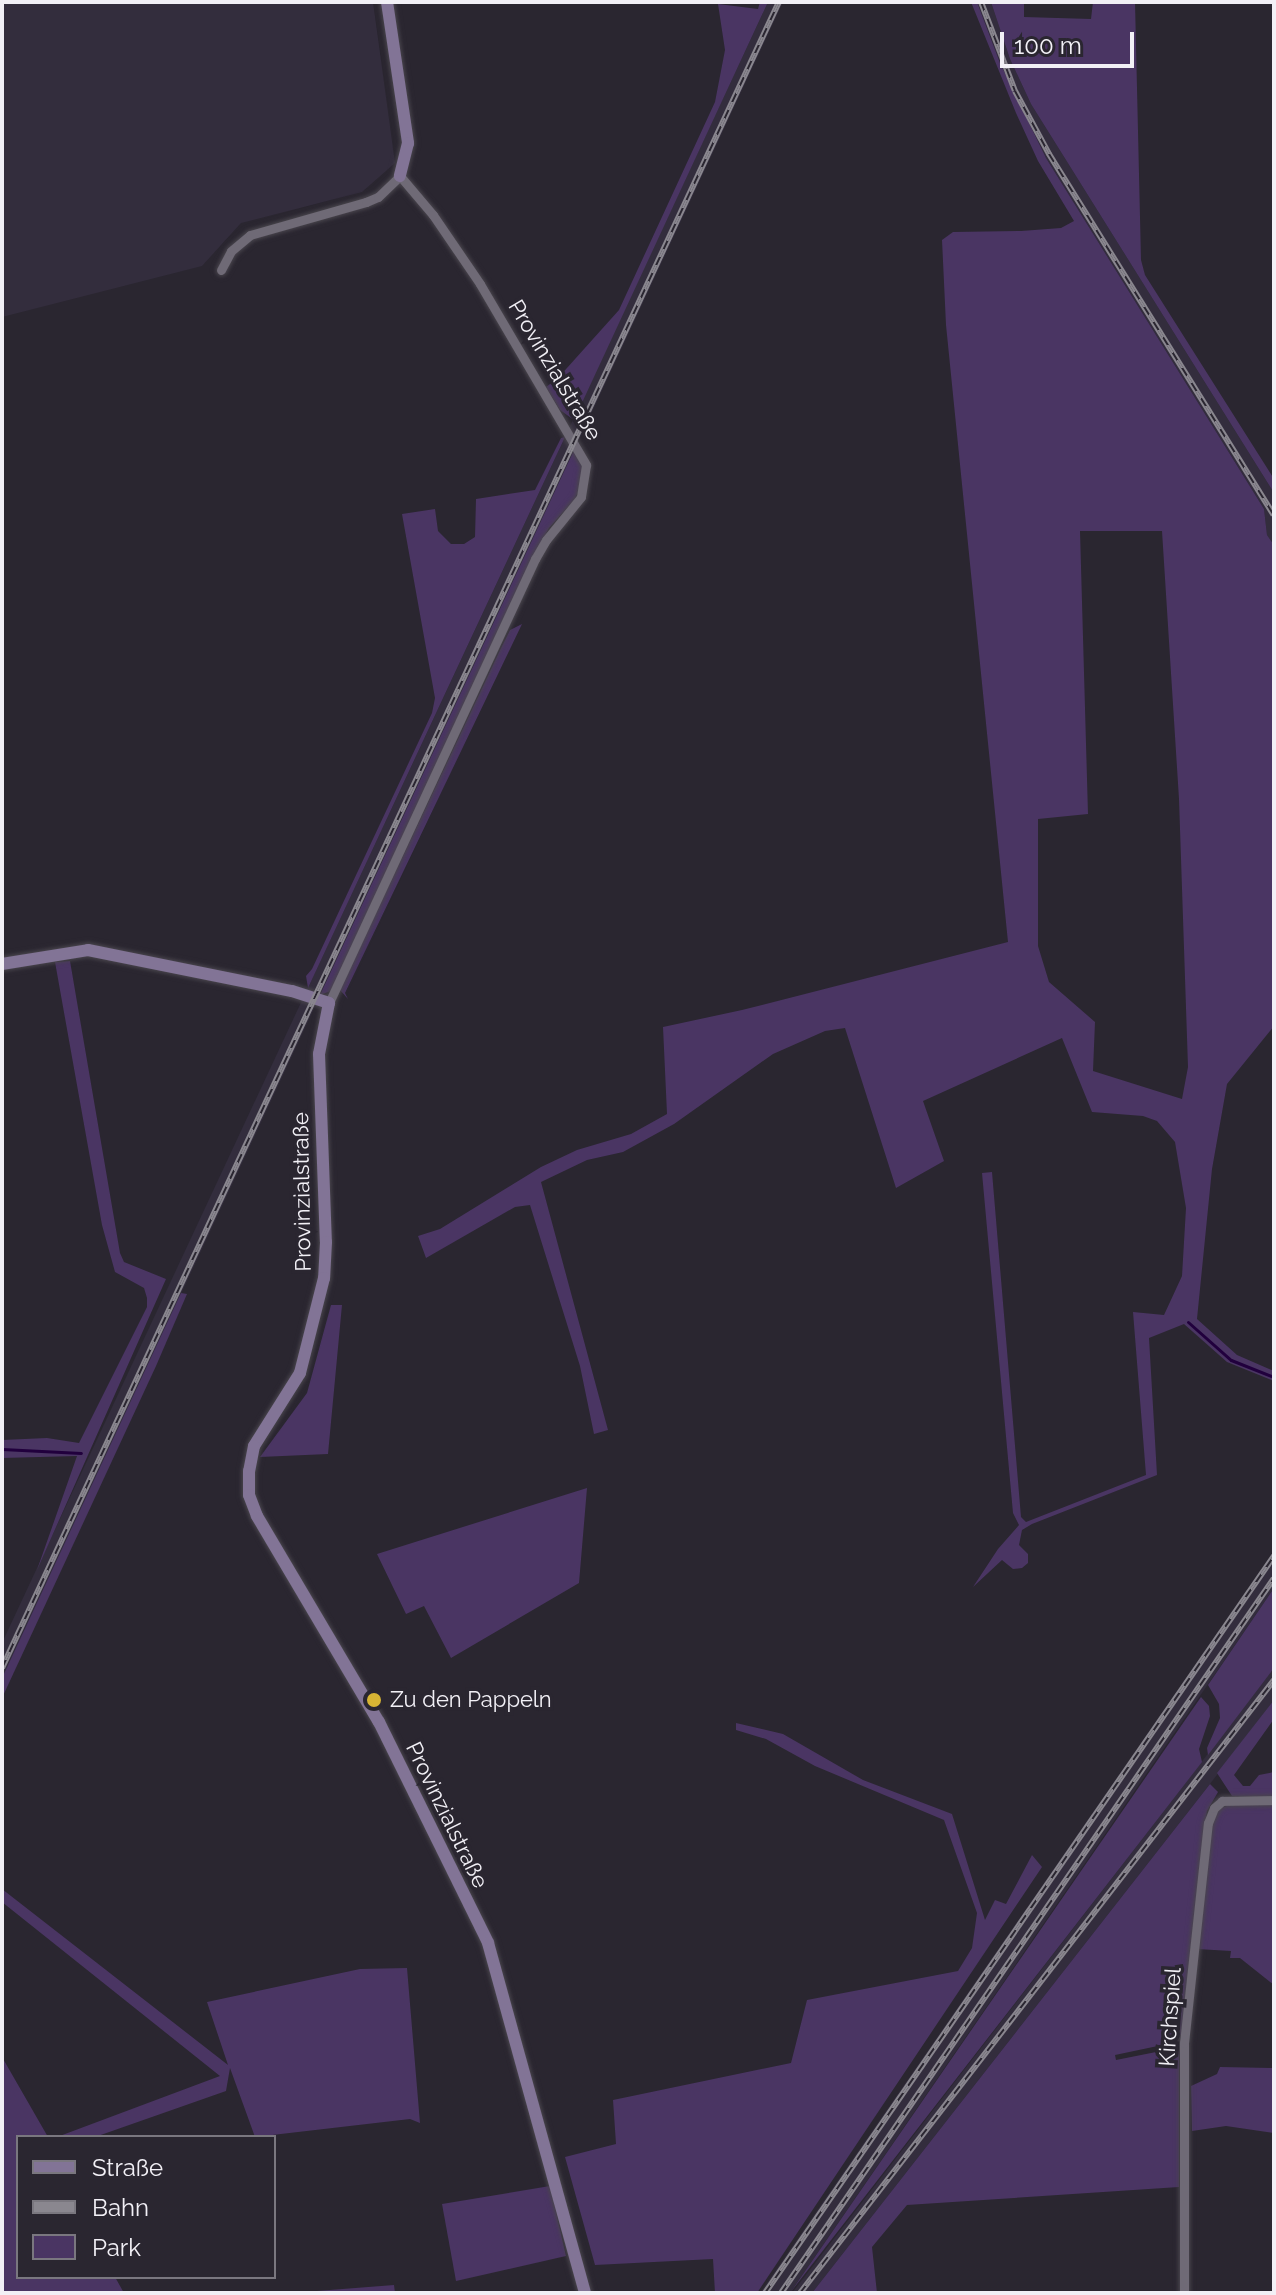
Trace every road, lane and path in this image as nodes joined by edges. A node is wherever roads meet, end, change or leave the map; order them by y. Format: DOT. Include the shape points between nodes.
graph roads {
  1 [pos="387,2"];
  2 [pos="400,176"];
  3 [pos="221,270"];
  4 [pos="2,964"];
  5 [pos="329,1003"];
  6 [pos="1274,1800"];
  7 [pos="585,2293"];
  8 [pos="1184,2293"];
  1 -- 2 [label="street" via="407,134 408,154"];
  2 -- 3 [label="street" via="366,202 250,235 231,251"];
  2 -- 5 [label="street, Provinzialstraße" via="480,284 539,391 583,454 585,487 535,559"];
  4 -- 5 [label="street" via="88,950"];
  5 -- 7 [label="street, Provinzialstraße" via="319,1054 324,1278 300,1373 254,1446 249,1495 363,1690 488,1943"];
  6 -- 8 [label="street, Kirchspiel" via="1222,1801 1208,1823 1184,2043"];
}
